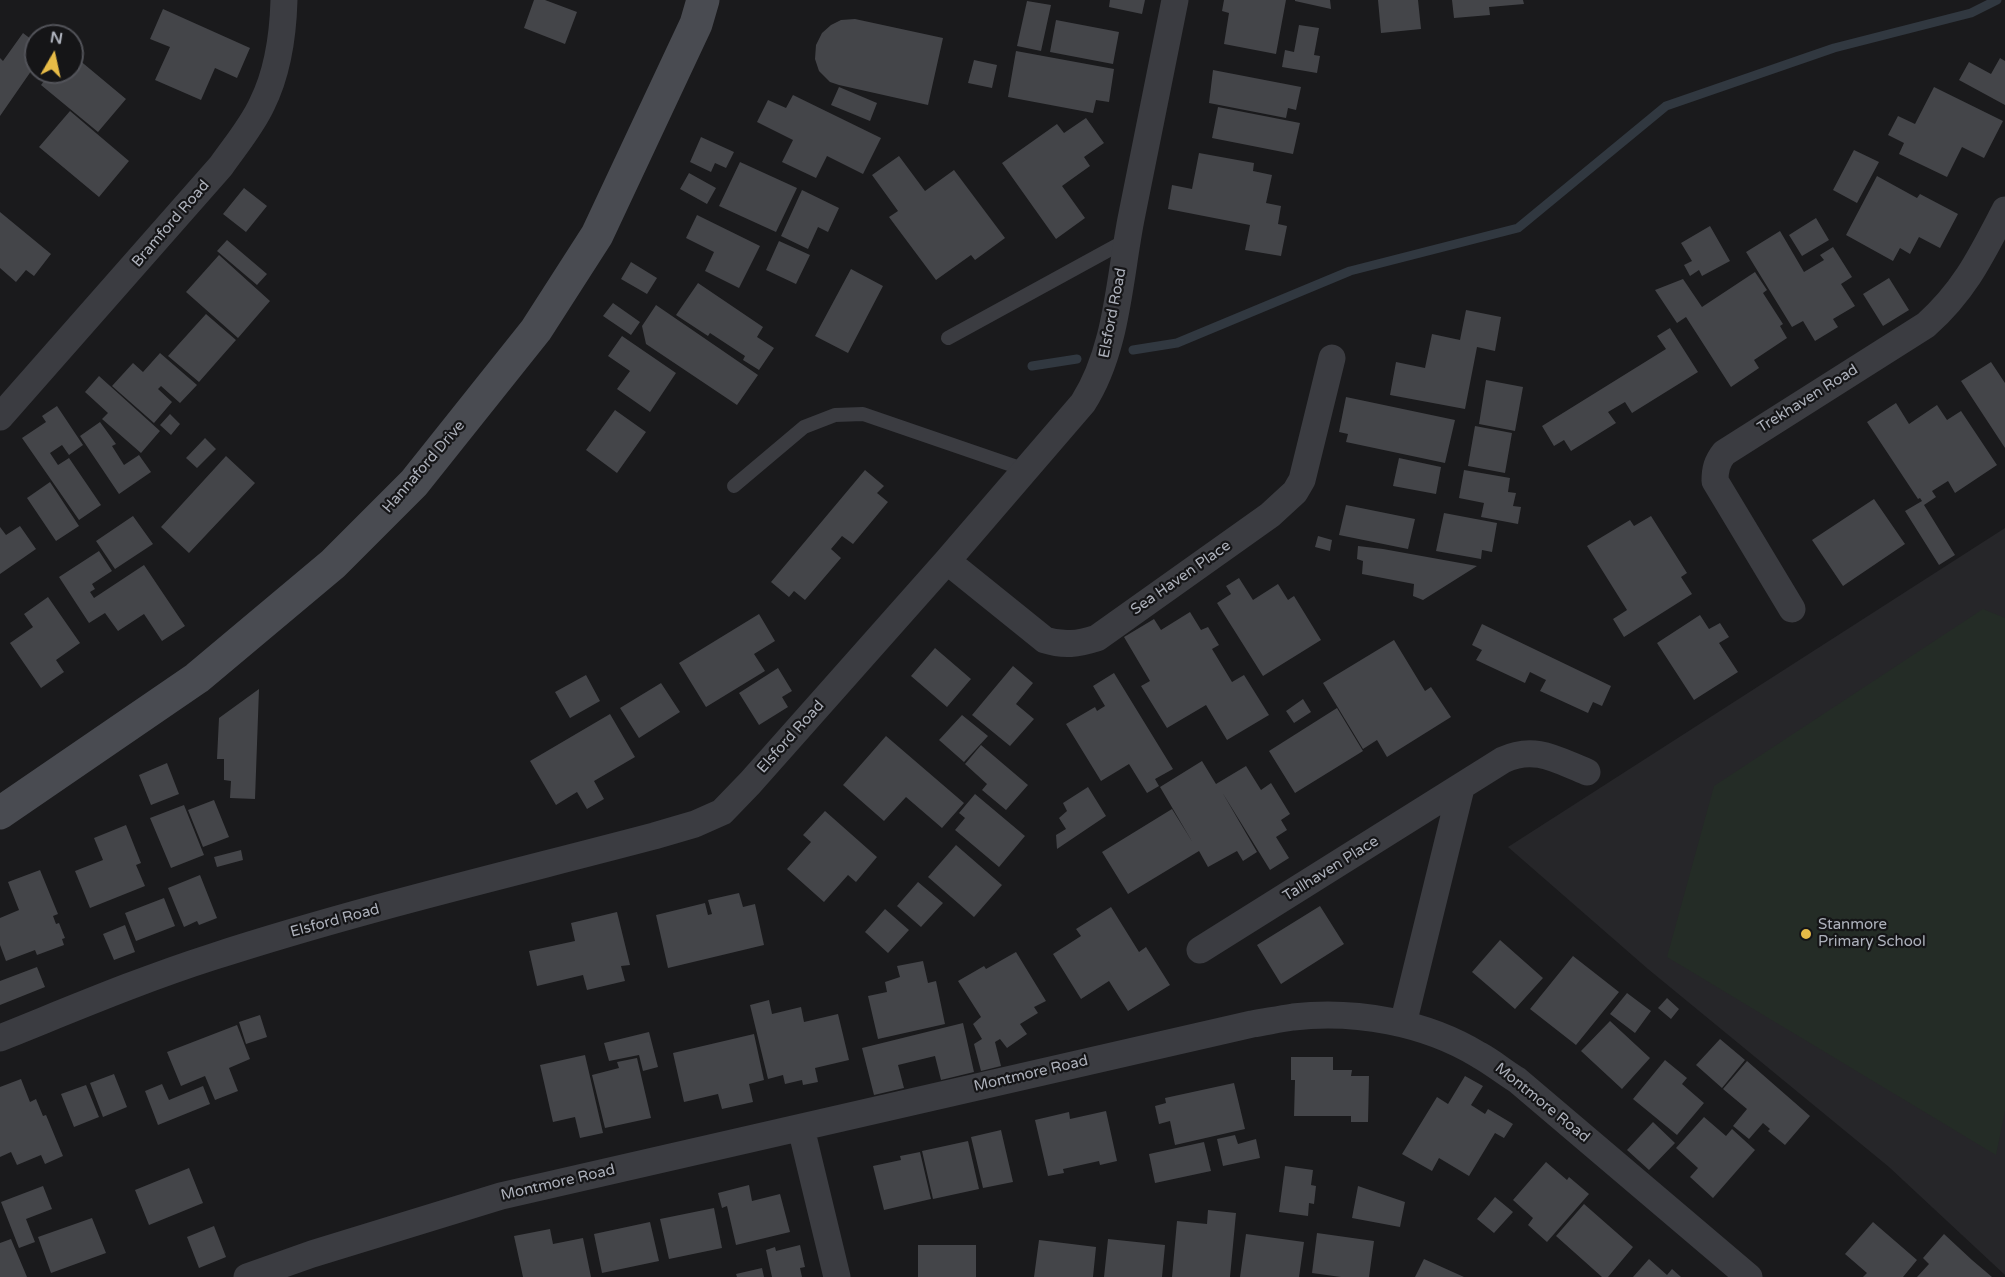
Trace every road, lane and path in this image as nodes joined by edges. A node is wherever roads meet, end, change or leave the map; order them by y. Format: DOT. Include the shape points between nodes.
graph roads {
  1 [pos="284,0"];
  2 [pos="704,0"];
  3 [pos="1175,0"];
  4 [pos="2005,210"];
  5 [pos="1127,240"];
  6 [pos="948,338"];
  7 [pos="1332,358"];
  8 [pos="0,417"];
  9 [pos="1026,470"];
  10 [pos="734,486"];
  11 [pos="947,561"];
  12 [pos="1792,609"];
  13 [pos="1587,772"];
  14 [pos="1461,788"];
  15 [pos="0,813"];
  16 [pos="1200,950"];
  17 [pos="1403,1024"];
  18 [pos="0,1038"];
  19 [pos="801,1128"];
  20 [pos="247,1277"];
  21 [pos="837,1277"];
  22 [pos="1749,1277"];
  1 -- 8 [label="street, Bramford Road" via="279,57 262,104 247,129 221,166"];
  2 -- 15 [label="street, Hannaford Drive" via="597,235 536,330 414,483 333,564 197,678"];
  3 -- 5 [label="street, Elsford Road"];
  4 -- 12 [label="street, Trekhaven Road" via="1963,286 1926,325 1724,453 1718,461 1715,481"];
  5 -- 6 [label="lane"];
  5 -- 9 [label="street, Elsford Road" via="1110,336 1095,384"];
  7 -- 11 [label="street, Sea Haven Place" via="1308,460 1295,492 1097,638 1060,645 1045,640"];
  9 -- 10 [label="lane" via="863,414 844,414 804,426"];
  9 -- 11 [label="street, Elsford Road"];
  11 -- 18 [label="street, Elsford Road" via="722,812 654,836 317,925 212,957"];
  13 -- 14 [label="street, Tallhaven Place" via="1548,757 1517,754"];
  14 -- 16 [label="street, Tallhaven Place"];
  14 -- 17 [label="street"];
  17 -- 19 [label="street, Montmore Road" via="1334,1016 1283,1019"];
  17 -- 22 [label="street, Montmore Road" via="1477,1054 1517,1080"];
  19 -- 20 [label="street, Montmore Road" via="501,1196"];
  19 -- 21 [label="street"];
}
